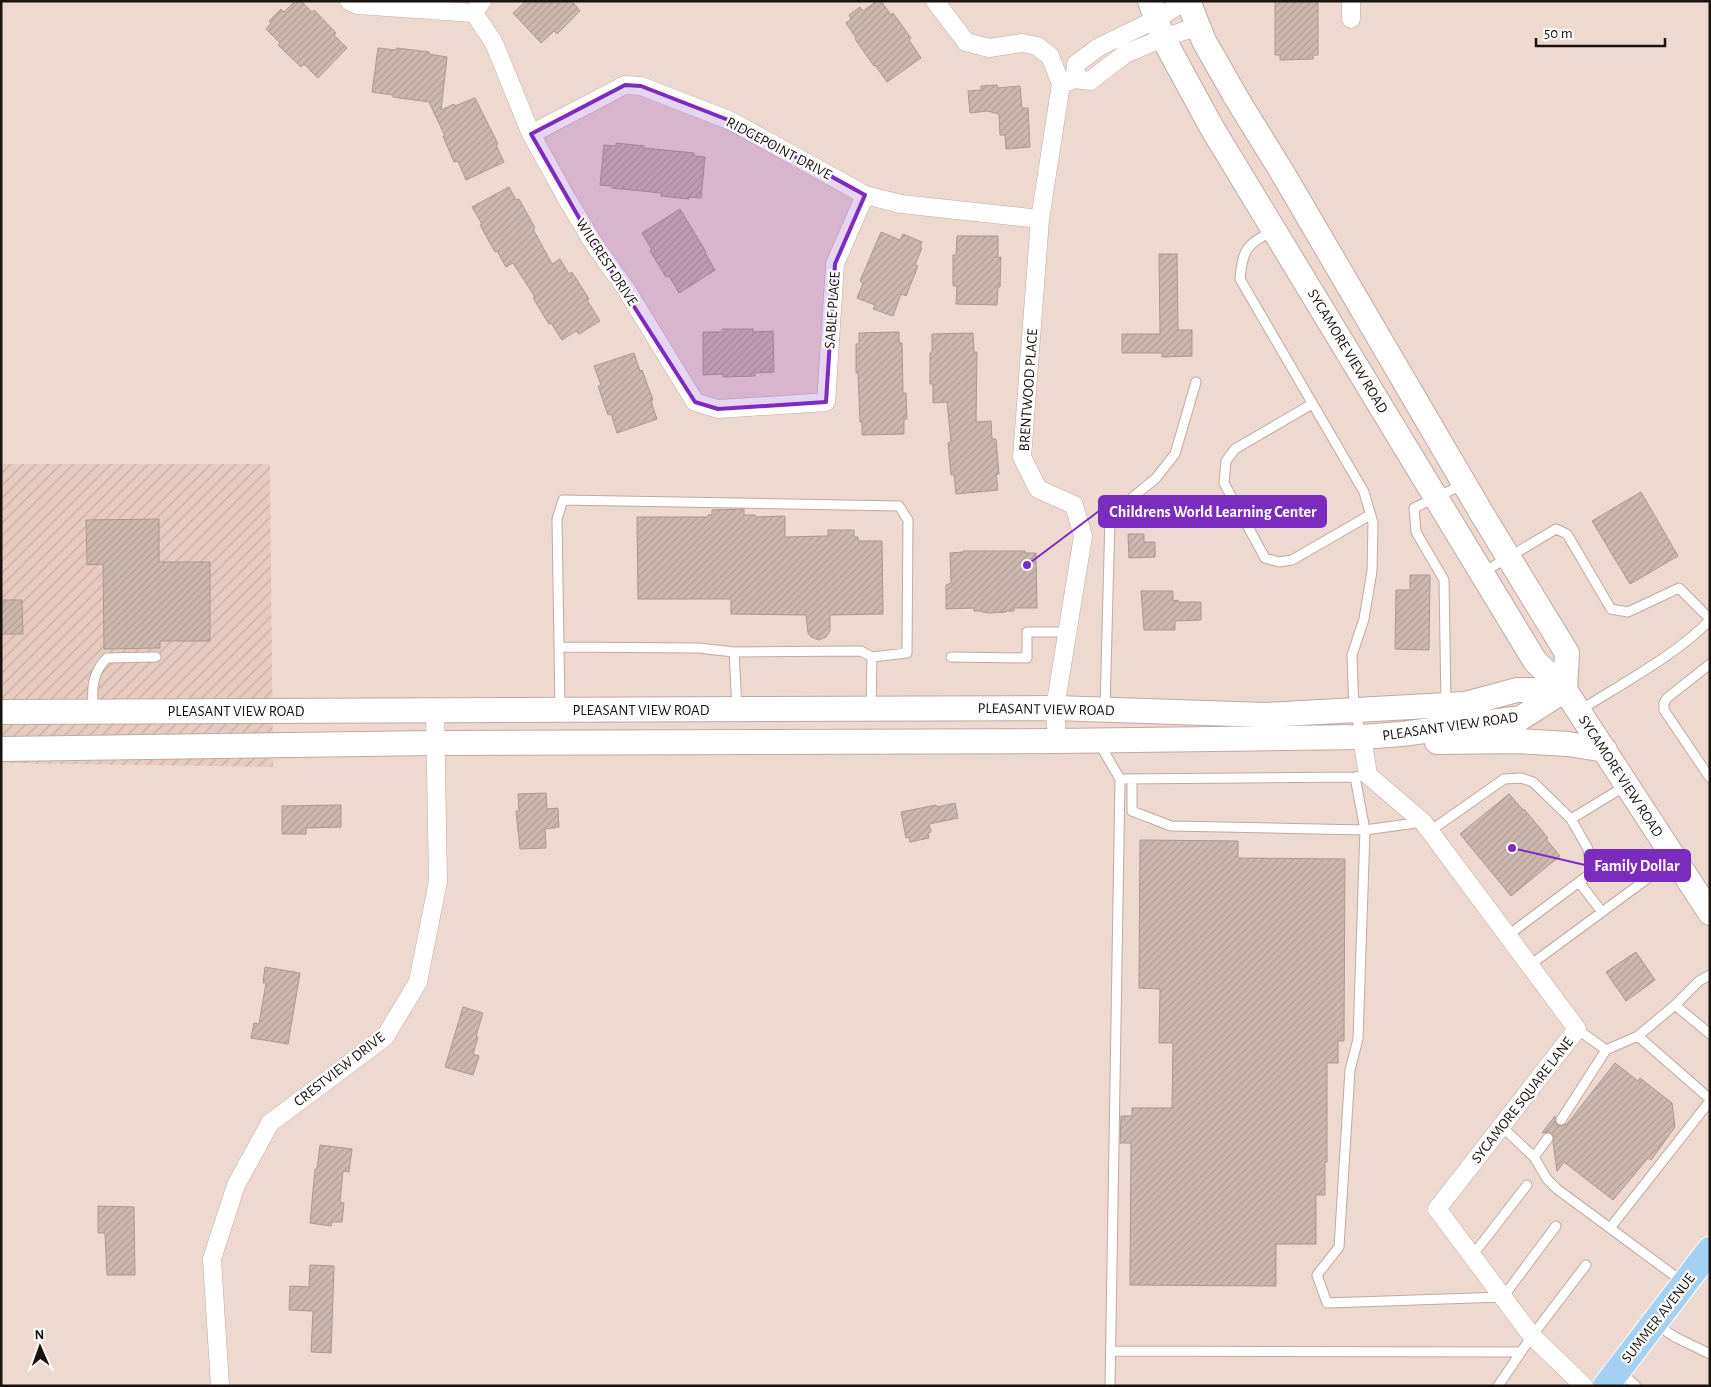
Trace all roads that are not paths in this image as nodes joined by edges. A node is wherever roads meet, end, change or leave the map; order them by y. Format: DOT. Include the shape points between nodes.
graph roads {
  1 [pos="350,1"];
  2 [pos="935,1"];
  3 [pos="1187,1"];
  4 [pos="1352,1"];
  5 [pos="478,7"];
  6 [pos="1351,19"];
  7 [pos="1156,20"];
  8 [pos="1198,26"];
  9 [pos="1068,82"];
  10 [pos="531,134"];
  11 [pos="865,195"];
  12 [pos="1305,211"];
  13 [pos="1040,219"];
  14 [pos="1274,230"];
  15 [pos="1196,382"];
  16 [pos="826,402"];
  17 [pos="1312,404"];
  18 [pos="1464,484"];
  19 [pos="1437,497"];
  20 [pos="1370,515"];
  21 [pos="1508,558"];
  22 [pos="1482,573"];
  23 [pos="1710,620"];
  24 [pos="1067,632"];
  25 [pos="559,648"];
  26 [pos="734,652"];
  27 [pos="156,657"];
  28 [pos="872,657"];
  29 [pos="952,658"];
  30 [pos="1710,664"];
  31 [pos="1566,690"];
  32 [pos="1446,704"];
  33 [pos="871,708"];
  34 [pos="1055,708"];
  35 [pos="737,709"];
  36 [pos="1105,709"];
  37 [pos="435,710"];
  38 [pos="560,710"];
  39 [pos="1354,711"];
  40 [pos="1579,711"];
  41 [pos="1,712"];
  42 [pos="93,712"];
  43 [pos="1402,734"];
  44 [pos="1362,737"];
  45 [pos="1057,741"];
  46 [pos="1097,741"];
  47 [pos="737,742"];
  48 [pos="434,743"];
  49 [pos="1,749"];
  50 [pos="1605,750"];
  51 [pos="1362,776"];
  52 [pos="1710,778"];
  53 [pos="1120,779"];
  54 [pos="1132,779"];
  55 [pos="1627,785"];
  56 [pos="1571,819"];
  57 [pos="1427,827"];
  58 [pos="1365,830"];
  59 [pos="1675,859"];
  60 [pos="1579,882"];
  61 [pos="1602,912"];
  62 [pos="1710,913"];
  63 [pos="1507,936"];
  64 [pos="1530,965"];
  65 [pos="1710,975"];
  66 [pos="1675,1006"];
  67 [pos="1577,1030"];
  68 [pos="1710,1034"];
  69 [pos="1638,1036"];
  70 [pos="1606,1050"];
  71 [pos="1710,1100"];
  72 [pos="1560,1120"];
  73 [pos="1501,1126"];
  74 [pos="1548,1138"];
  75 [pos="1534,1157"];
  76 [pos="1527,1185"];
  77 [pos="1556,1226"];
  78 [pos="1610,1228"];
  79 [pos="1710,1251"];
  80 [pos="1472,1256"];
  81 [pos="1586,1265"];
  82 [pos="1685,1284"];
  83 [pos="1503,1297"];
  84 [pos="1655,1323"];
  85 [pos="1532,1336"];
  86 [pos="1111,1352"];
  87 [pos="1521,1352"];
  88 [pos="1710,1354"];
  89 [pos="1620,1380"];
  90 [pos="220,1386"];
  91 [pos="1110,1386"];
  92 [pos="1498,1386"];
  93 [pos="1584,1386"];
  1 -- 5 [label="street" via="357,5"];
  2 -- 9 [label="street" via="966,42 989,48 1022,43 1037,46 1050,56"];
  3 -- 7 [label="street, BRENTWOOD PLACE"];
  3 -- 8 [label="main road"];
  4 -- 6 [label="street"];
  5 -- 10 [label="street, WILCREST DRIVE"];
  7 -- 8 [label="street, BRENTWOOD PLACE"];
  7 -- 9 [label="street, BRENTWOOD PLACE" via="1099,47 1076,64"];
  7 -- 14 [label="main road, SYCAMORE VIEW ROAD" via="1212,128"];
  8 -- 12 [label="main road"];
  9 -- 13 [label="street, BRENTWOOD PLACE"];
  10 -- 11 [label="street, RIDGEPOINT DRIVE" via="625,85 641,86 731,121"];
  10 -- 16 [label="street, WILCREST DRIVE" via="585,229 695,402 718,409"];
  11 -- 13 [label="street, RIDGEPOINT DRIVE" via="901,204"];
  11 -- 16 [label="street, SABLE PLACE" via="835,264"];
  12 -- 14 [label="main road"];
  12 -- 18 [label="main road"];
  13 -- 24 [label="street, BRENTWOOD PLACE" via="1022,457 1038,489 1074,505 1083,536"];
  14 -- 17 [label="lane" via="1253,242 1242,258 1240,279"];
  14 -- 19 [label="main road, SYCAMORE VIEW ROAD"];
  15 -- 36 [label="lane" via="1174,454 1156,478 1110,516"];
  17 -- 20 [label="lane" via="1364,492"];
  17 -- 20 [label="lane" via="1235,449 1226,461 1224,483 1265,558 1279,562 1292,560"];
  18 -- 19 [label="lane"];
  18 -- 21 [label="main road"];
  19 -- 22 [label="main road, SYCAMORE VIEW ROAD"];
  19 -- 32 [label="lane" via="1414,508 1416,532 1444,580"];
  20 -- 39 [label="lane" via="1373,523 1372,571 1364,619 1352,656"];
  21 -- 22 [label="lane"];
  21 -- 23 [label="lane" via="1556,529 1567,534 1611,609 1628,612 1678,588"];
  21 -- 31 [label="main road" via="1566,653"];
  22 -- 31 [label="main road, SYCAMORE VIEW ROAD" via="1535,661"];
  23 -- 40 [label="lane" via="1678,648"];
  24 -- 29 [label="lane" via="1027,632 1027,658"];
  24 -- 34 [label="street, BRENTWOOD PLACE"];
  25 -- 26 [label="lane" via="698,648"];
  25 -- 28 [label="lane" via="557,519 563,500 899,506 908,520 907,653"];
  25 -- 38 [label="lane"];
  26 -- 28 [label="lane" via="861,651"];
  26 -- 35 [label="lane"];
  27 -- 42 [label="lane" via="107,658 101,663 93,680"];
  28 -- 33 [label="lane"];
  30 -- 52 [label="lane" via="1667,698 1664,704 1664,710"];
  31 -- 32 [label="main road, PLEASANT VIEW ROAD" via="1517,690 1465,704"];
  31 -- 40 [label="main road, SYCAMORE VIEW ROAD"];
  31 -- 43 [label="main road, PLEASANT VIEW ROAD" via="1521,718"];
  32 -- 39 [label="main road, PLEASANT VIEW ROAD"];
  33 -- 34 [label="main road, PLEASANT VIEW ROAD"];
  33 -- 35 [label="main road, PLEASANT VIEW ROAD"];
  34 -- 36 [label="main road, PLEASANT VIEW ROAD"];
  34 -- 45 [label="street, BRENTWOOD PLACE"];
  35 -- 38 [label="main road, PLEASANT VIEW ROAD"];
  35 -- 47 [label="main road"];
  36 -- 39 [label="main road, PLEASANT VIEW ROAD" via="1266,714"];
  37 -- 38 [label="main road, PLEASANT VIEW ROAD"];
  37 -- 42 [label="main road, PLEASANT VIEW ROAD"];
  37 -- 48 [label="street, CRESTVIEW DRIVE"];
  39 -- 44 [label="lane"];
  40 -- 50 [label="main road, SYCAMORE VIEW ROAD"];
  41 -- 42 [label="main road, PLEASANT VIEW ROAD"];
  43 -- 44 [label="main road, PLEASANT VIEW ROAD"];
  43 -- 50 [label="main road" via="1424,742 1518,741"];
  44 -- 46 [label="main road, PLEASANT VIEW ROAD"];
  44 -- 51 [label="street"];
  45 -- 46 [label="main road, PLEASANT VIEW ROAD"];
  45 -- 47 [label="main road, PLEASANT VIEW ROAD"];
  46 -- 53 [label="lane"];
  47 -- 48 [label="main road, PLEASANT VIEW ROAD"];
  48 -- 49 [label="main road, PLEASANT VIEW ROAD"];
  48 -- 90 [label="street, CRESTVIEW DRIVE" via="438,881 418,982 385,1037 270,1123 236,1185 212,1259"];
  50 -- 55 [label="main road, SYCAMORE VIEW ROAD"];
  51 -- 54 [label="lane"];
  51 -- 57 [label="street, SYCAMORE SQUARE LANE"];
  51 -- 58 [label="lane"];
  53 -- 54 [label="lane"];
  53 -- 86 [label="lane"];
  54 -- 58 [label="lane" via="1132,811 1171,826"];
  55 -- 56 [label="lane"];
  55 -- 59 [label="main road, SYCAMORE VIEW ROAD"];
  56 -- 57 [label="lane" via="1533,782 1521,778 1504,779"];
  56 -- 60 [label="lane" via="1588,849 1591,873"];
  57 -- 58 [label="lane"];
  57 -- 63 [label="street, SYCAMORE SQUARE LANE"];
  58 -- 83 [label="lane" via="1358,1039 1350,1070 1339,1247 1317,1275 1327,1303"];
  59 -- 61 [label="lane"];
  59 -- 62 [label="main road, SYCAMORE VIEW ROAD" via="1700,891"];
  60 -- 61 [label="lane"];
  60 -- 63 [label="lane"];
  61 -- 64 [label="lane"];
  63 -- 64 [label="street, SYCAMORE SQUARE LANE"];
  64 -- 67 [label="street, SYCAMORE SQUARE LANE"];
  65 -- 66 [label="lane"];
  66 -- 68 [label="lane"];
  66 -- 69 [label="lane"];
  67 -- 70 [label="lane"];
  67 -- 73 [label="street, SYCAMORE SQUARE LANE"];
  69 -- 70 [label="lane"];
  69 -- 71 [label="lane"];
  70 -- 72 [label="lane"];
  71 -- 78 [label="lane"];
  73 -- 75 [label="lane"];
  73 -- 80 [label="street, SYCAMORE SQUARE LANE" via="1437,1209"];
  74 -- 75 [label="lane"];
  75 -- 78 [label="lane" via="1557,1189"];
  76 -- 80 [label="lane"];
  77 -- 83 [label="lane"];
  78 -- 82 [label="lane"];
  79 -- 82 [label="main road, SUMMER AVENUE"];
  80 -- 83 [label="street, SYCAMORE SQUARE LANE"];
  81 -- 85 [label="lane"];
  82 -- 84 [label="main road, SUMMER AVENUE"];
  83 -- 85 [label="street, SYCAMORE SQUARE LANE"];
  84 -- 88 [label="lane"];
  84 -- 89 [label="main road, SUMMER AVENUE"];
  85 -- 87 [label="lane"];
  85 -- 93 [label="street, SYCAMORE SQUARE LANE"];
  86 -- 87 [label="lane"];
  86 -- 91 [label="lane"];
  87 -- 92 [label="lane"];
}
